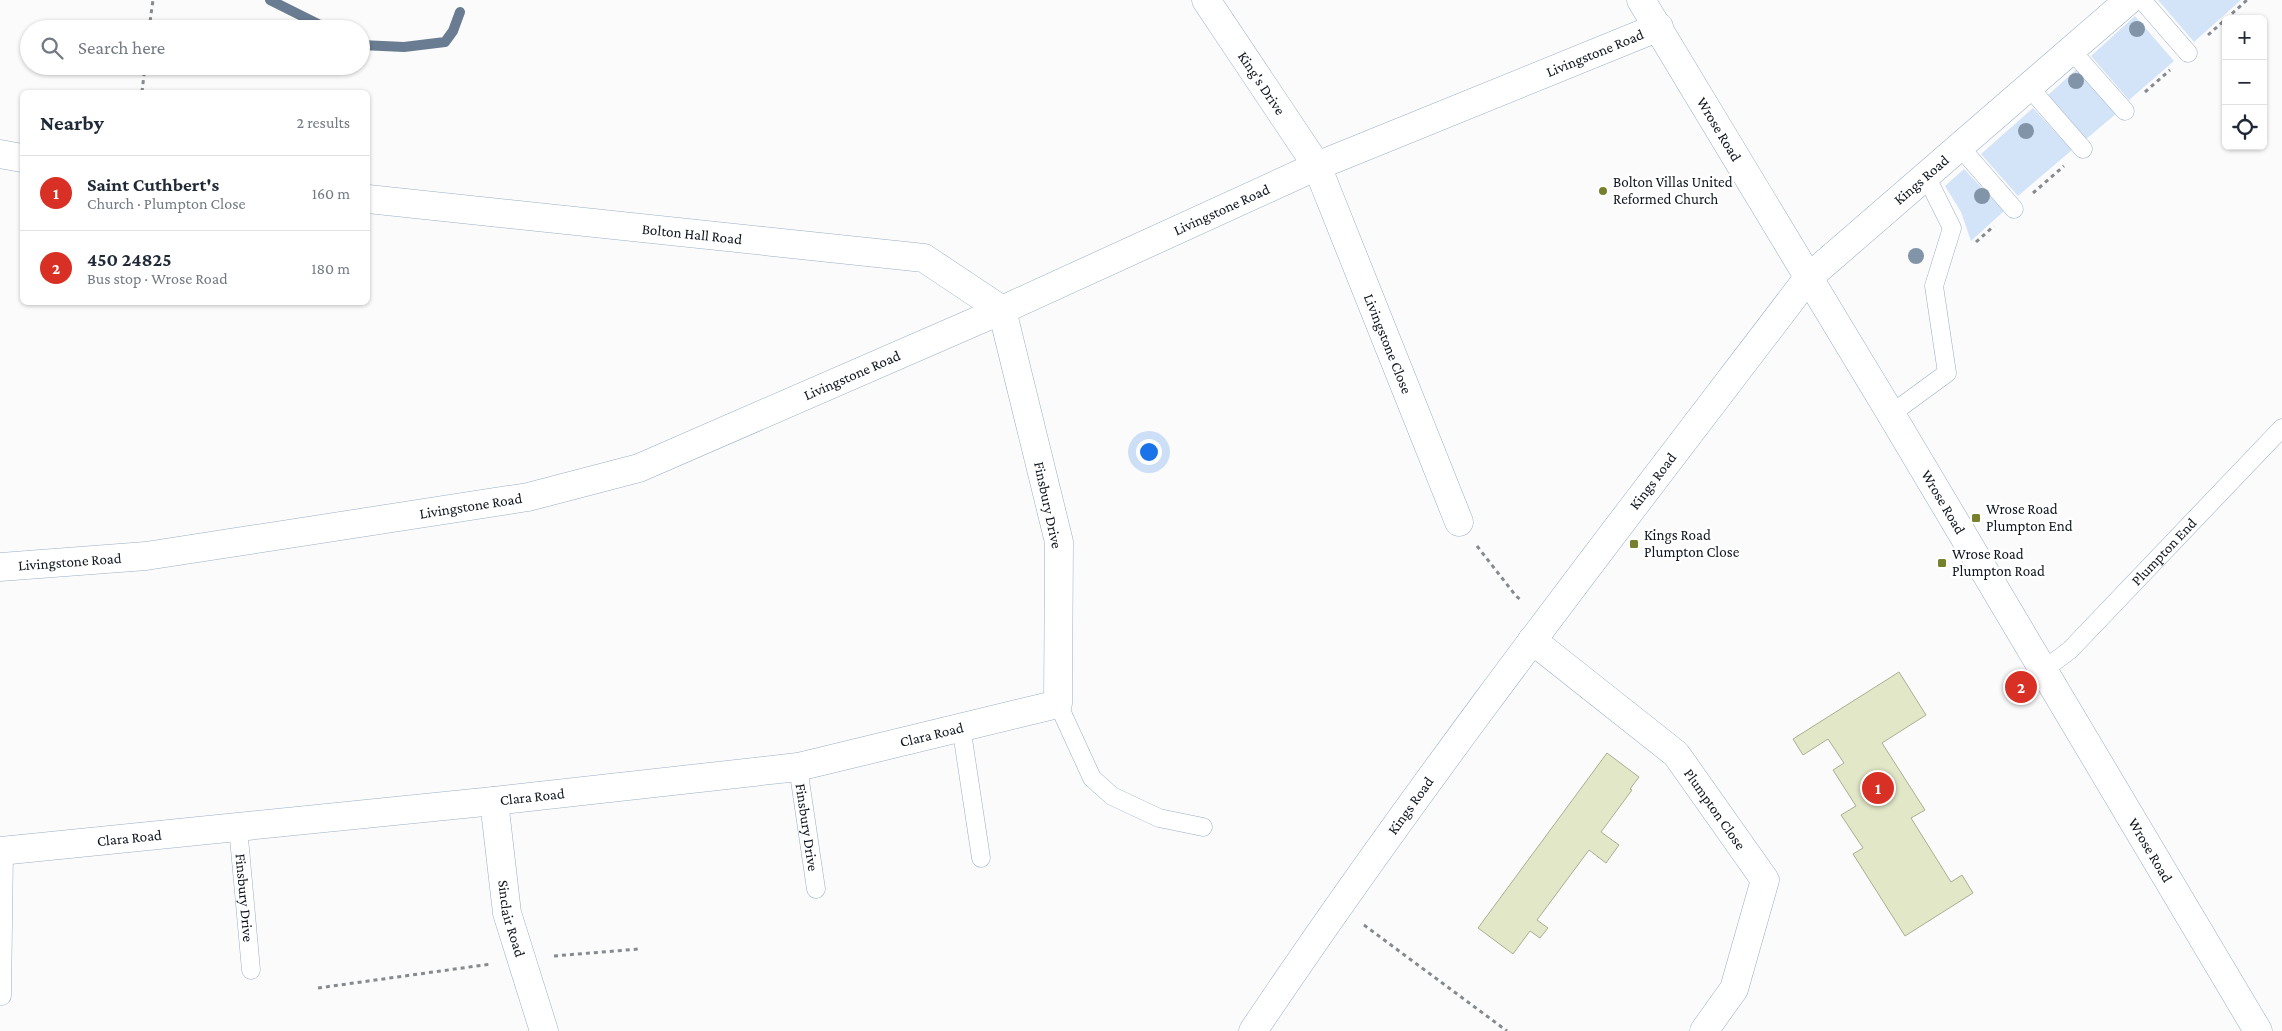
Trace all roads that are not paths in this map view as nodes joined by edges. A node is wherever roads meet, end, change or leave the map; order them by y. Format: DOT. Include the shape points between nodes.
graph roads {
  1 [pos="1206,0"];
  2 [pos="1641,0"];
  3 [pos="2129,0"];
  4 [pos="2142,0"];
  5 [pos="1659,27"];
  6 [pos="2071,50"];
  7 [pos="2188,53"];
  8 [pos="2029,87"];
  9 [pos="2125,111"];
  10 [pos="1960,147"];
  11 [pos="2083,149"];
  12 [pos="0,154"];
  13 [pos="20,158"];
  14 [pos="1317,166"];
  15 [pos="1926,176"];
  16 [pos="370,199"];
  17 [pos="2014,209"];
  18 [pos="1808,278"];
  19 [pos="1002,310"];
  20 [pos="1891,414"];
  21 [pos="2282,428"];
  22 [pos="1459,522"];
  23 [pos="0,567"];
  24 [pos="1532,640"];
  25 [pos="2042,671"];
  26 [pos="1058,704"];
  27 [pos="961,726"];
  28 [pos="798,767"];
  29 [pos="494,801"];
  30 [pos="238,827"];
  31 [pos="1203,827"];
  32 [pos="2,851"];
  33 [pos="980,858"];
  34 [pos="816,889"];
  35 [pos="251,970"];
  36 [pos="2,996"];
  37 [pos="544,1031"];
  38 [pos="1252,1031"];
  39 [pos="1704,1031"];
  40 [pos="2258,1031"];
  1 -- 14 [label="street, King's Drive"];
  2 -- 5 [label="street, Wrose Road"];
  3 -- 6 [label="street, Kings Road"];
  4 -- 7 [label="lane"];
  5 -- 14 [label="street, Livingstone Road"];
  5 -- 18 [label="street, Wrose Road"];
  6 -- 8 [label="street, Kings Road"];
  6 -- 9 [label="lane"];
  8 -- 10 [label="street, Kings Road"];
  8 -- 11 [label="lane"];
  10 -- 15 [label="street, Kings Road"];
  10 -- 17 [label="lane"];
  12 -- 13 [label="street"];
  14 -- 19 [label="street, Livingstone Road"];
  14 -- 22 [label="street, Livingstone Close"];
  15 -- 18 [label="street, Kings Road"];
  15 -- 20 [label="lane" via="1952,228 1934,286 1947,373"];
  16 -- 19 [label="street, Bolton Hall Road" via="924,258"];
  18 -- 20 [label="street, Wrose Road"];
  18 -- 24 [label="street, Kings Road"];
  19 -- 23 [label="street, Livingstone Road" via="639,468 528,497 146,556"];
  19 -- 26 [label="street, Finsbury Drive" via="1059,542"];
  20 -- 25 [label="street, Wrose Road"];
  21 -- 25 [label="lane, Plumpton End" via="2070,650"];
  24 -- 38 [label="street, Kings Road" via="1338,905"];
  24 -- 39 [label="street, Plumpton Close" via="1676,754 1765,880 1734,989"];
  25 -- 40 [label="street, Wrose Road"];
  26 -- 27 [label="street, Clara Road"];
  26 -- 31 [label="lane" via="1092,778 1112,796 1159,818"];
  27 -- 28 [label="street, Clara Road"];
  27 -- 33 [label="lane"];
  28 -- 29 [label="street, Clara Road"];
  28 -- 34 [label="lane, Finsbury Drive"];
  29 -- 30 [label="street, Clara Road"];
  29 -- 37 [label="street, Sinclair Road" via="507,913"];
  30 -- 32 [label="street, Clara Road"];
  30 -- 35 [label="lane, Finsbury Drive"];
  32 -- 36 [label="lane"];
}
